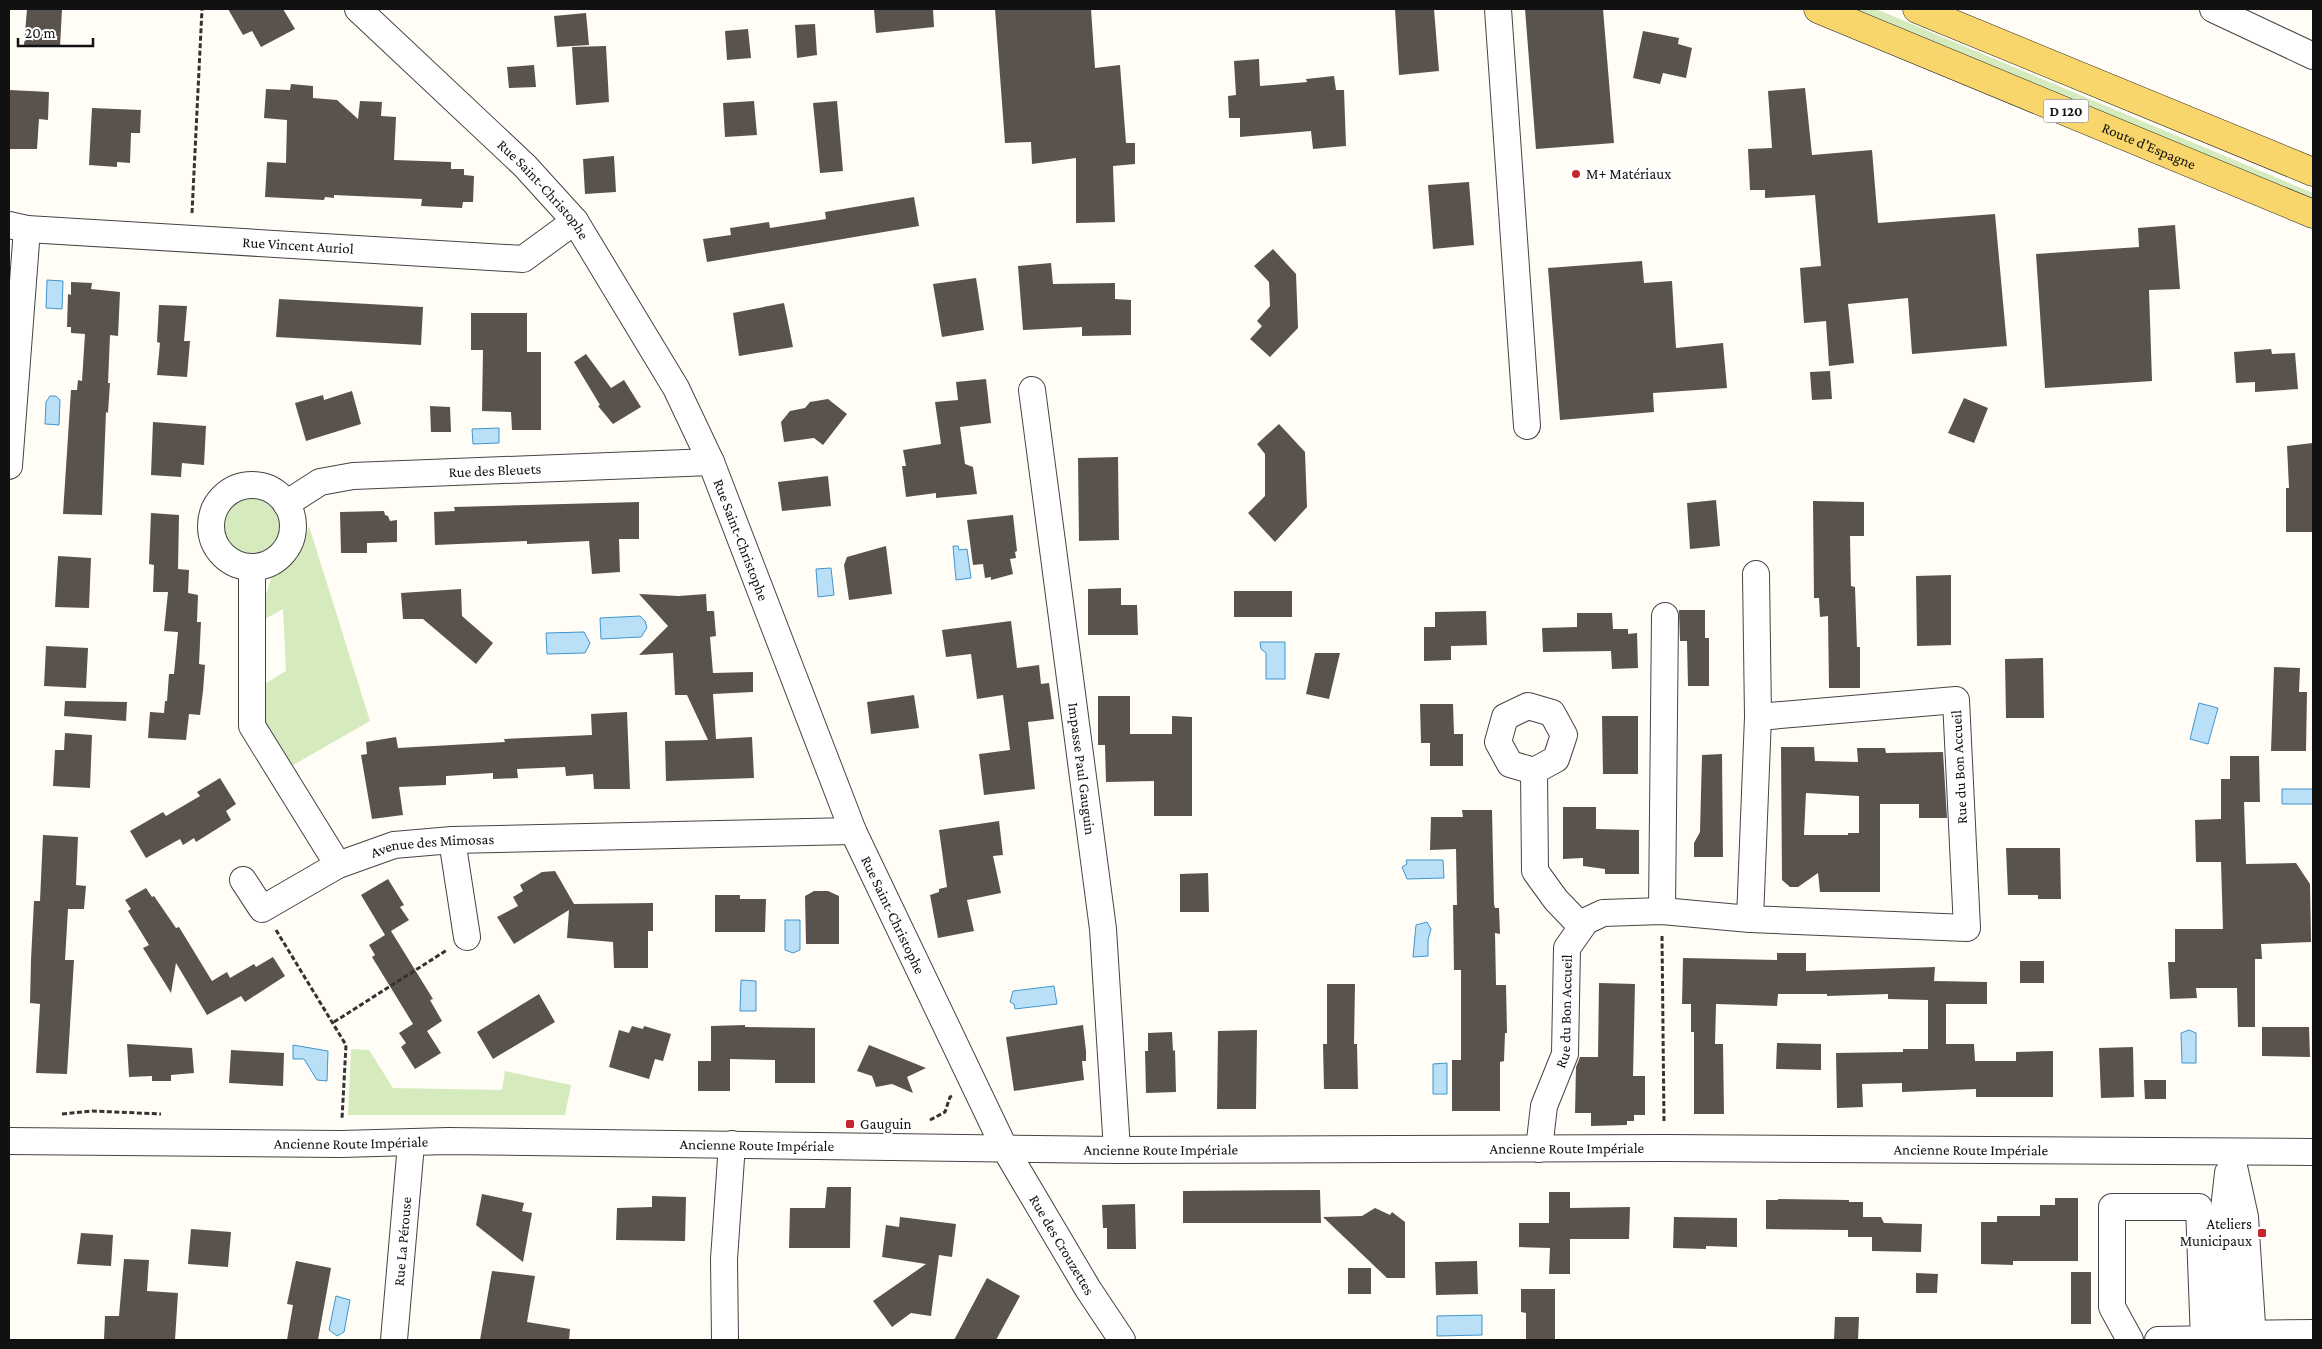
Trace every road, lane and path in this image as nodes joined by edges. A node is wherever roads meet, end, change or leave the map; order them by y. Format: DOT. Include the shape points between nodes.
graph roads {
  1 [pos="202,9"];
  2 [pos="358,9"];
  3 [pos="1498,9"];
  4 [pos="1818,9"];
  5 [pos="1917,9"];
  6 [pos="2213,9"];
  7 [pos="2313,56"];
  8 [pos="2313,172"];
  9 [pos="2313,214"];
  10 [pos="575,221"];
  11 [pos="18,227"];
  12 [pos="190,238"];
  13 [pos="1032,390"];
  14 [pos="1528,426"];
  15 [pos="710,462"];
  16 [pos="9,466"];
  17 [pos="286,504"];
  18 [pos="252,567"];
  19 [pos="1756,574"];
  20 [pos="1665,616"];
  21 [pos="1758,717"];
  22 [pos="1534,772"];
  23 [pos="853,832"];
  24 [pos="452,840"];
  25 [pos="338,865"];
  26 [pos="243,880"];
  27 [pos="262,909"];
  28 [pos="1662,911"];
  29 [pos="1750,919"];
  30 [pos="1581,926"];
  31 [pos="467,937"];
  32 [pos="334,1022"];
  33 [pos="9,1141"];
  34 [pos="341,1144"];
  35 [pos="411,1144"];
  36 [pos="732,1144"];
  37 [pos="1004,1147"];
  38 [pos="1664,1148"];
  39 [pos="1539,1149"];
  40 [pos="1117,1150"];
  41 [pos="2231,1152"];
  42 [pos="2313,1152"];
  43 [pos="2313,1333"];
  44 [pos="2229,1338"];
  45 [pos="394,1340"];
  46 [pos="725,1340"];
  47 [pos="1122,1340"];
  48 [pos="2130,1340"];
  49 [pos="2158,1340"];
  1 -- 12 [label="path"];
  2 -- 10 [label="street, Rue Saint-Christophe" via="525,166"];
  3 -- 14 [label="street"];
  4 -- 9 [label="main road, Route d'Espagne / D 120"];
  5 -- 8 [label="main road, D 120"];
  6 -- 7 [label="street"];
  10 -- 12 [label="street, Rue Vincent Auriol" via="523,258"];
  10 -- 15 [label="street, Rue Saint-Christophe" via="676,388"];
  11 -- 12 [label="street, Rue Vincent Auriol"];
  11 -- 16 [label="street"];
  13 -- 40 [label="street, Impasse Paul Gauguin" via="1103,929"];
  15 -- 17 [label="street, Rue des Bleuets" via="353,476 320,482"];
  15 -- 23 [label="street, Rue Saint-Christophe"];
  17 -- 18 [label="street" via="292,515 290,541 275,560"];
  17 -- 18 [label="street" via="264,486 250,485 230,491 215,506 211,534 216,547 238,565"];
  18 -- 25 [label="street" via="252,726"];
  19 -- 21 [label="street"];
  20 -- 28 [label="street"];
  21 -- 29 [label="street"];
  21 -- 29 [label="street, Rue du Bon Accueil" via="1956,700 1967,928"];
  22 -- 30 [label="street" via="1535,870 1556,900"];
  23 -- 24 [label="street, Avenue des Mimosas"];
  23 -- 37 [label="street, Rue Saint-Christophe"];
  24 -- 25 [label="street, Avenue des Mimosas" via="394,845"];
  24 -- 31 [label="street"];
  25 -- 27 [label="street, Avenue des Mimosas"];
  26 -- 27 [label="street"];
  27 -- 32 [label="path"];
  28 -- 29 [label="street, Rue du Bon Accueil"];
  28 -- 30 [label="street, Rue du Bon Accueil" via="1602,913"];
  28 -- 38 [label="path"];
  30 -- 39 [label="street, Rue du Bon Accueil" via="1567,948 1565,1054 1544,1106"];
  31 -- 32 [label="path"];
  32 -- 34 [label="path" via="346,1045"];
  33 -- 34 [label="street, Ancienne Route Impériale"];
  34 -- 35 [label="street, Ancienne Route Impériale"];
  35 -- 36 [label="street, Ancienne Route Impériale"];
  35 -- 45 [label="street, Rue La Pérouse"];
  36 -- 37 [label="street, Ancienne Route Impériale"];
  36 -- 46 [label="street" via="724,1259"];
  37 -- 40 [label="street, Ancienne Route Impériale"];
  37 -- 47 [label="street, Rue des Crouzettes"];
  38 -- 39 [label="street, Ancienne Route Impériale"];
  38 -- 41 [label="street, Ancienne Route Impériale"];
  39 -- 40 [label="street, Ancienne Route Impériale"];
  41 -- 42 [label="street, Ancienne Route Impériale"];
  41 -- 44 [label="street" via="2223,1218"];
  43 -- 44 [label="street"];
  44 -- 48 [label="street" via="2200,1207 2112,1207 2112,1307"];
  44 -- 49 [label="street"];
}
